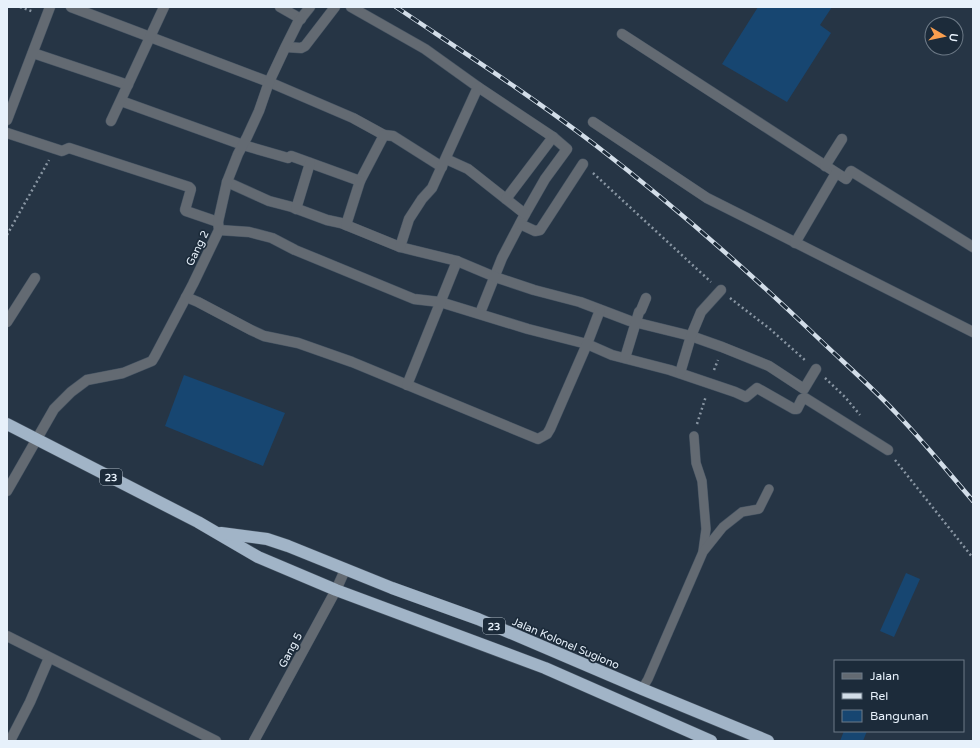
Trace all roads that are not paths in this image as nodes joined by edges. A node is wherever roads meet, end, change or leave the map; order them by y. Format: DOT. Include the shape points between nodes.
graph roads {
  1 [pos="50,7"];
  2 [pos="71,7"];
  3 [pos="164,7"];
  4 [pos="280,7"];
  5 [pos="310,7"];
  6 [pos="335,7"];
  7 [pos="351,7"];
  8 [pos="301,19"];
  9 [pos="622,34"];
  10 [pos="150,36"];
  11 [pos="286,47"];
  12 [pos="33,53"];
  13 [pos="269,82"];
  14 [pos="128,85"];
  15 [pos="478,87"];
  16 [pos="121,101"];
  17 [pos="7,120"];
  18 [pos="111,121"];
  19 [pos="593,122"];
  20 [pos="7,133"];
  21 [pos="384,135"];
  22 [pos="553,137"];
  23 [pos="842,139"];
  24 [pos="243,145"];
  25 [pos="310,163"];
  26 [pos="444,163"];
  27 [pos="582,164"];
  28 [pos="825,166"];
  29 [pos="836,173"];
  30 [pos="360,181"];
  31 [pos="227,182"];
  32 [pos="506,199"];
  33 [pos="296,209"];
  34 [pos="525,214"];
  35 [pos="520,224"];
  36 [pos="346,225"];
  37 [pos="219,226"];
  38 [pos="794,243"];
  39 [pos="400,247"];
  40 [pos="973,247"];
  41 [pos="457,261"];
  42 [pos="495,277"];
  43 [pos="35,278"];
  44 [pos="721,290"];
  45 [pos="186,297"];
  46 [pos="646,298"];
  47 [pos="440,302"];
  48 [pos="600,310"];
  49 [pos="480,313"];
  50 [pos="7,322"];
  51 [pos="636,322"];
  52 [pos="973,332"];
  53 [pos="691,336"];
  54 [pos="586,344"];
  55 [pos="625,358"];
  56 [pos="816,370"];
  57 [pos="680,373"];
  58 [pos="407,385"];
  59 [pos="7,424"];
  60 [pos="694,436"];
  61 [pos="37,440"];
  62 [pos="888,450"];
  63 [pos="768,489"];
  64 [pos="7,491"];
  65 [pos="214,532"];
  66 [pos="703,552"];
  67 [pos="345,570"];
  68 [pos="336,590"];
  69 [pos="7,636"];
  70 [pos="49,658"];
  71 [pos="642,689"];
  72 [pos="10,741"];
  73 [pos="216,741"];
  74 [pos="254,741"];
  75 [pos="711,741"];
  76 [pos="768,741"];
  1 -- 12 [label="street"];
  2 -- 10 [label="street"];
  3 -- 10 [label="street"];
  4 -- 8 [label="street"];
  5 -- 8 [label="street, Gang 2"];
  6 -- 11 [label="street" via="305,46"];
  7 -- 15 [label="street" via="425,49"];
  8 -- 11 [label="street, Gang 2"];
  9 -- 28 [label="street"];
  10 -- 13 [label="street"];
  10 -- 14 [label="street"];
  11 -- 13 [label="street, Gang 2"];
  12 -- 14 [label="street"];
  12 -- 17 [label="street"];
  13 -- 21 [label="street" via="354,118"];
  13 -- 24 [label="street, Gang 2"];
  14 -- 16 [label="street"];
  15 -- 22 [label="street"];
  15 -- 26 [label="street"];
  16 -- 18 [label="street"];
  16 -- 24 [label="street"];
  19 -- 38 [label="street" via="706,198"];
  20 -- 37 [label="street" via="62,151 69,148 189,187 191,189 186,212"];
  21 -- 26 [label="street" via="394,136"];
  21 -- 30 [label="street"];
  22 -- 32 [label="street"];
  22 -- 34 [label="street" via="567,149 545,179"];
  23 -- 28 [label="street"];
  24 -- 25 [label="street" via="288,158 292,156"];
  24 -- 31 [label="street, Gang 2"];
  25 -- 30 [label="street"];
  25 -- 33 [label="street"];
  26 -- 32 [label="street" via="468,169"];
  26 -- 39 [label="street" via="432,188 422,198 409,220"];
  27 -- 35 [label="street" via="540,230 535,231"];
  28 -- 29 [label="street"];
  29 -- 38 [label="street"];
  29 -- 40 [label="street" via="846,179 851,171"];
  30 -- 36 [label="street"];
  31 -- 33 [label="street" via="269,201"];
  31 -- 37 [label="street, Gang 2"];
  32 -- 34 [label="street"];
  33 -- 36 [label="street"];
  34 -- 35 [label="street"];
  35 -- 42 [label="street"];
  36 -- 39 [label="street"];
  37 -- 45 [label="street, Gang 2"];
  37 -- 47 [label="street" via="272,238 294,250 414,299"];
  38 -- 52 [label="street"];
  39 -- 41 [label="street"];
  41 -- 42 [label="street"];
  41 -- 47 [label="street"];
  42 -- 48 [label="street"];
  42 -- 49 [label="street"];
  43 -- 50 [label="street"];
  44 -- 53 [label="street" via="701,312"];
  45 -- 58 [label="street" via="264,336 298,343"];
  45 -- 61 [label="street, Gang 2" via="152,361 123,373 87,380 70,392 54,409"];
  46 -- 51 [label="street"];
  47 -- 49 [label="street"];
  47 -- 58 [label="street"];
  48 -- 51 [label="street"];
  48 -- 54 [label="street"];
  49 -- 54 [label="street"];
  51 -- 53 [label="street"];
  51 -- 55 [label="street"];
  53 -- 56 [label="street" via="769,366 804,389"];
  53 -- 57 [label="street"];
  54 -- 55 [label="street"];
  54 -- 58 [label="street" via="550,429 540,438 534,438"];
  55 -- 57 [label="street"];
  57 -- 62 [label="street" via="746,397 757,388 794,409 805,398"];
  59 -- 61 [label="highway, Jalan Kolonel Sugiono / 23"];
  60 -- 66 [label="lane" via="696,463 702,481 706,529"];
  61 -- 64 [label="street, Gang 2"];
  61 -- 65 [label="highway, Jalan Kolonel Sugiono / 23"];
  63 -- 66 [label="lane" via="758,509 742,512 723,527"];
  65 -- 67 [label="highway, Jalan Kolonel Sugiono / 23" via="267,539"];
  65 -- 68 [label="highway, Jalan Kolonel Sugiono / 23" via="258,557"];
  66 -- 71 [label="lane"];
  67 -- 68 [label="street, Gang 5"];
  67 -- 71 [label="highway, Jalan Kolonel Sugiono / 23" via="478,619"];
  68 -- 74 [label="street, Gang 5"];
  68 -- 75 [label="highway, Jalan Kolonel Sugiono / 23" via="545,668"];
  69 -- 70 [label="street"];
  70 -- 72 [label="street"];
  70 -- 73 [label="street"];
  71 -- 76 [label="highway, Jalan Kolonel Sugiono / 23"];
}
